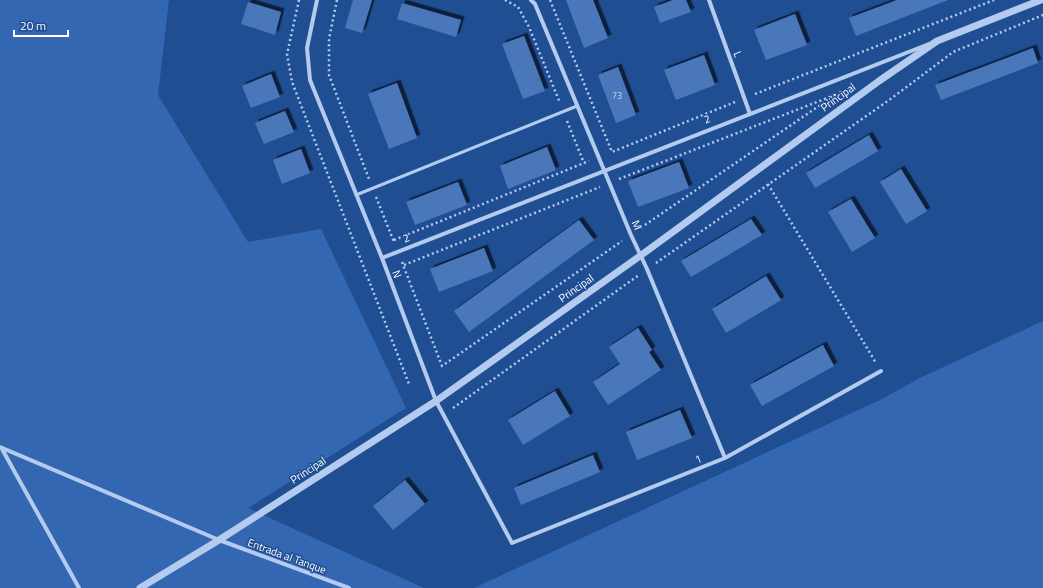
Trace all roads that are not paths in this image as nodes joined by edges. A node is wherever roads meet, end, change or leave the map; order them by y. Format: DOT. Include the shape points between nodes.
graph roads {
  1 [pos="318,0"];
  2 [pos="531,0"];
  3 [pos="709,0"];
  4 [pos="1041,0"];
  5 [pos="936,41"];
  6 [pos="577,106"];
  7 [pos="750,114"];
  8 [pos="604,171"];
  9 [pos="356,195"];
  10 [pos="640,256"];
  11 [pos="382,258"];
  12 [pos="881,372"];
  13 [pos="436,400"];
  14 [pos="1,448"];
  15 [pos="725,458"];
  16 [pos="219,540"];
  17 [pos="512,543"];
  18 [pos="79,588"];
  19 [pos="140,588"];
  20 [pos="349,588"];
  1 -- 9 [label="street, N" via="307,48 310,80"];
  2 -- 6 [label="street, M" via="535,4"];
  3 -- 7 [label="street, L"];
  4 -- 5 [label="street, 2"];
  5 -- 7 [label="street, 2"];
  5 -- 10 [label="street, Principal"];
  6 -- 8 [label="street, M"];
  6 -- 9 [label="lane"];
  7 -- 8 [label="street, 2"];
  8 -- 10 [label="street, M"];
  8 -- 11 [label="street, 2"];
  9 -- 11 [label="street, N"];
  10 -- 13 [label="street, Principal"];
  10 -- 15 [label="street, M"];
  11 -- 13 [label="street, N"];
  12 -- 15 [label="street, 1"];
  13 -- 16 [label="street, Principal"];
  13 -- 17 [label="street, N"];
  14 -- 16 [label="street, Entrada al Tanque"];
  14 -- 18 [label="street"];
  15 -- 17 [label="street, 1"];
  16 -- 19 [label="street, Principal"];
  16 -- 20 [label="street, Entrada al Tanque"];
}
